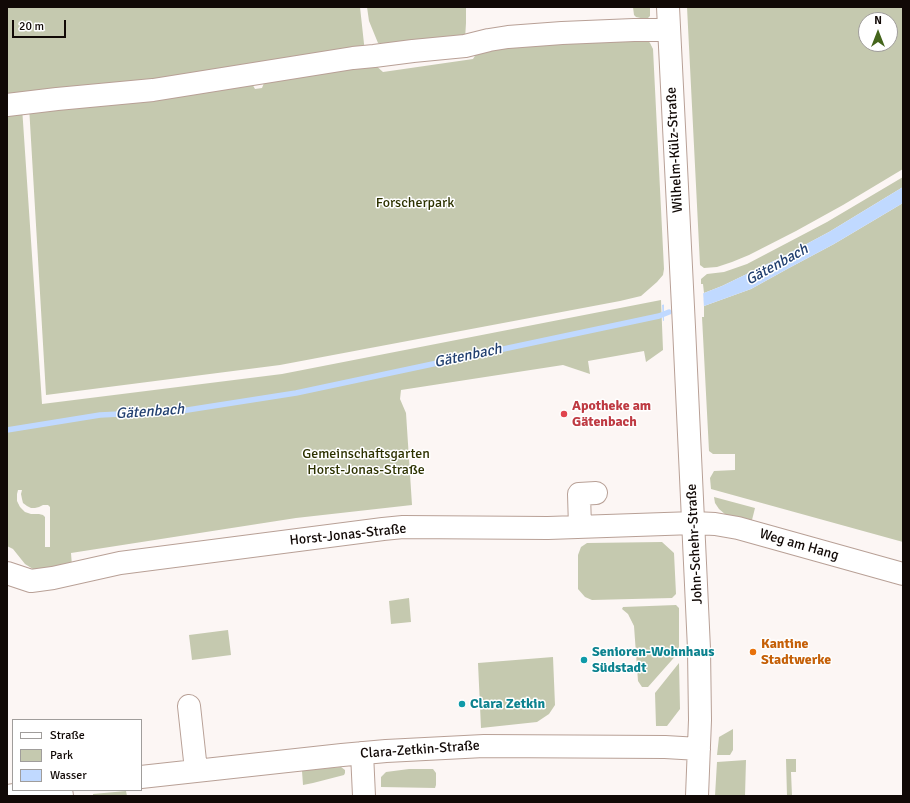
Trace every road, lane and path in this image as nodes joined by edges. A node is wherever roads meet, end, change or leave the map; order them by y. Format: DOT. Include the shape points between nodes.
graph roads {
  1 [pos="668,7"];
  2 [pos="669,30"];
  3 [pos="7,105"];
  4 [pos="682,292"];
  5 [pos="596,493"];
  6 [pos="694,523"];
  7 [pos="580,526"];
  8 [pos="7,573"];
  9 [pos="903,574"];
  10 [pos="189,706"];
  11 [pos="699,749"];
  12 [pos="362,753"];
  13 [pos="196,770"];
  14 [pos="142,777"];
  15 [pos="38,791"];
  16 [pos="7,796"];
  17 [pos="364,796"];
  18 [pos="698,796"];
  1 -- 2 [label="street, Wilhelm-Külz-Straße"];
  2 -- 3 [label="street" via="508,37 465,46 353,58 153,90"];
  2 -- 4 [label="street, Wilhelm-Külz-Straße"];
  4 -- 6 [label="street, John-Schehr-Straße"];
  5 -- 7 [label="street" via="579,494"];
  6 -- 7 [label="street, Horst-Jonas-Straße"];
  6 -- 9 [label="street, Weg am Hang" via="738,528"];
  6 -- 11 [label="street, John-Schehr-Straße" via="700,654"];
  7 -- 8 [label="street, Horst-Jonas-Straße" via="403,527 120,563 31,581"];
  10 -- 13 [label="street"];
  11 -- 12 [label="street, Clara-Zetkin-Straße" via="484,746"];
  11 -- 18 [label="street, John-Schehr-Straße"];
  12 -- 13 [label="street, Clara-Zetkin-Straße"];
  12 -- 17 [label="street"];
  13 -- 14 [label="street, Clara-Zetkin-Straße"];
  15 -- 16 [label="street"];
}
